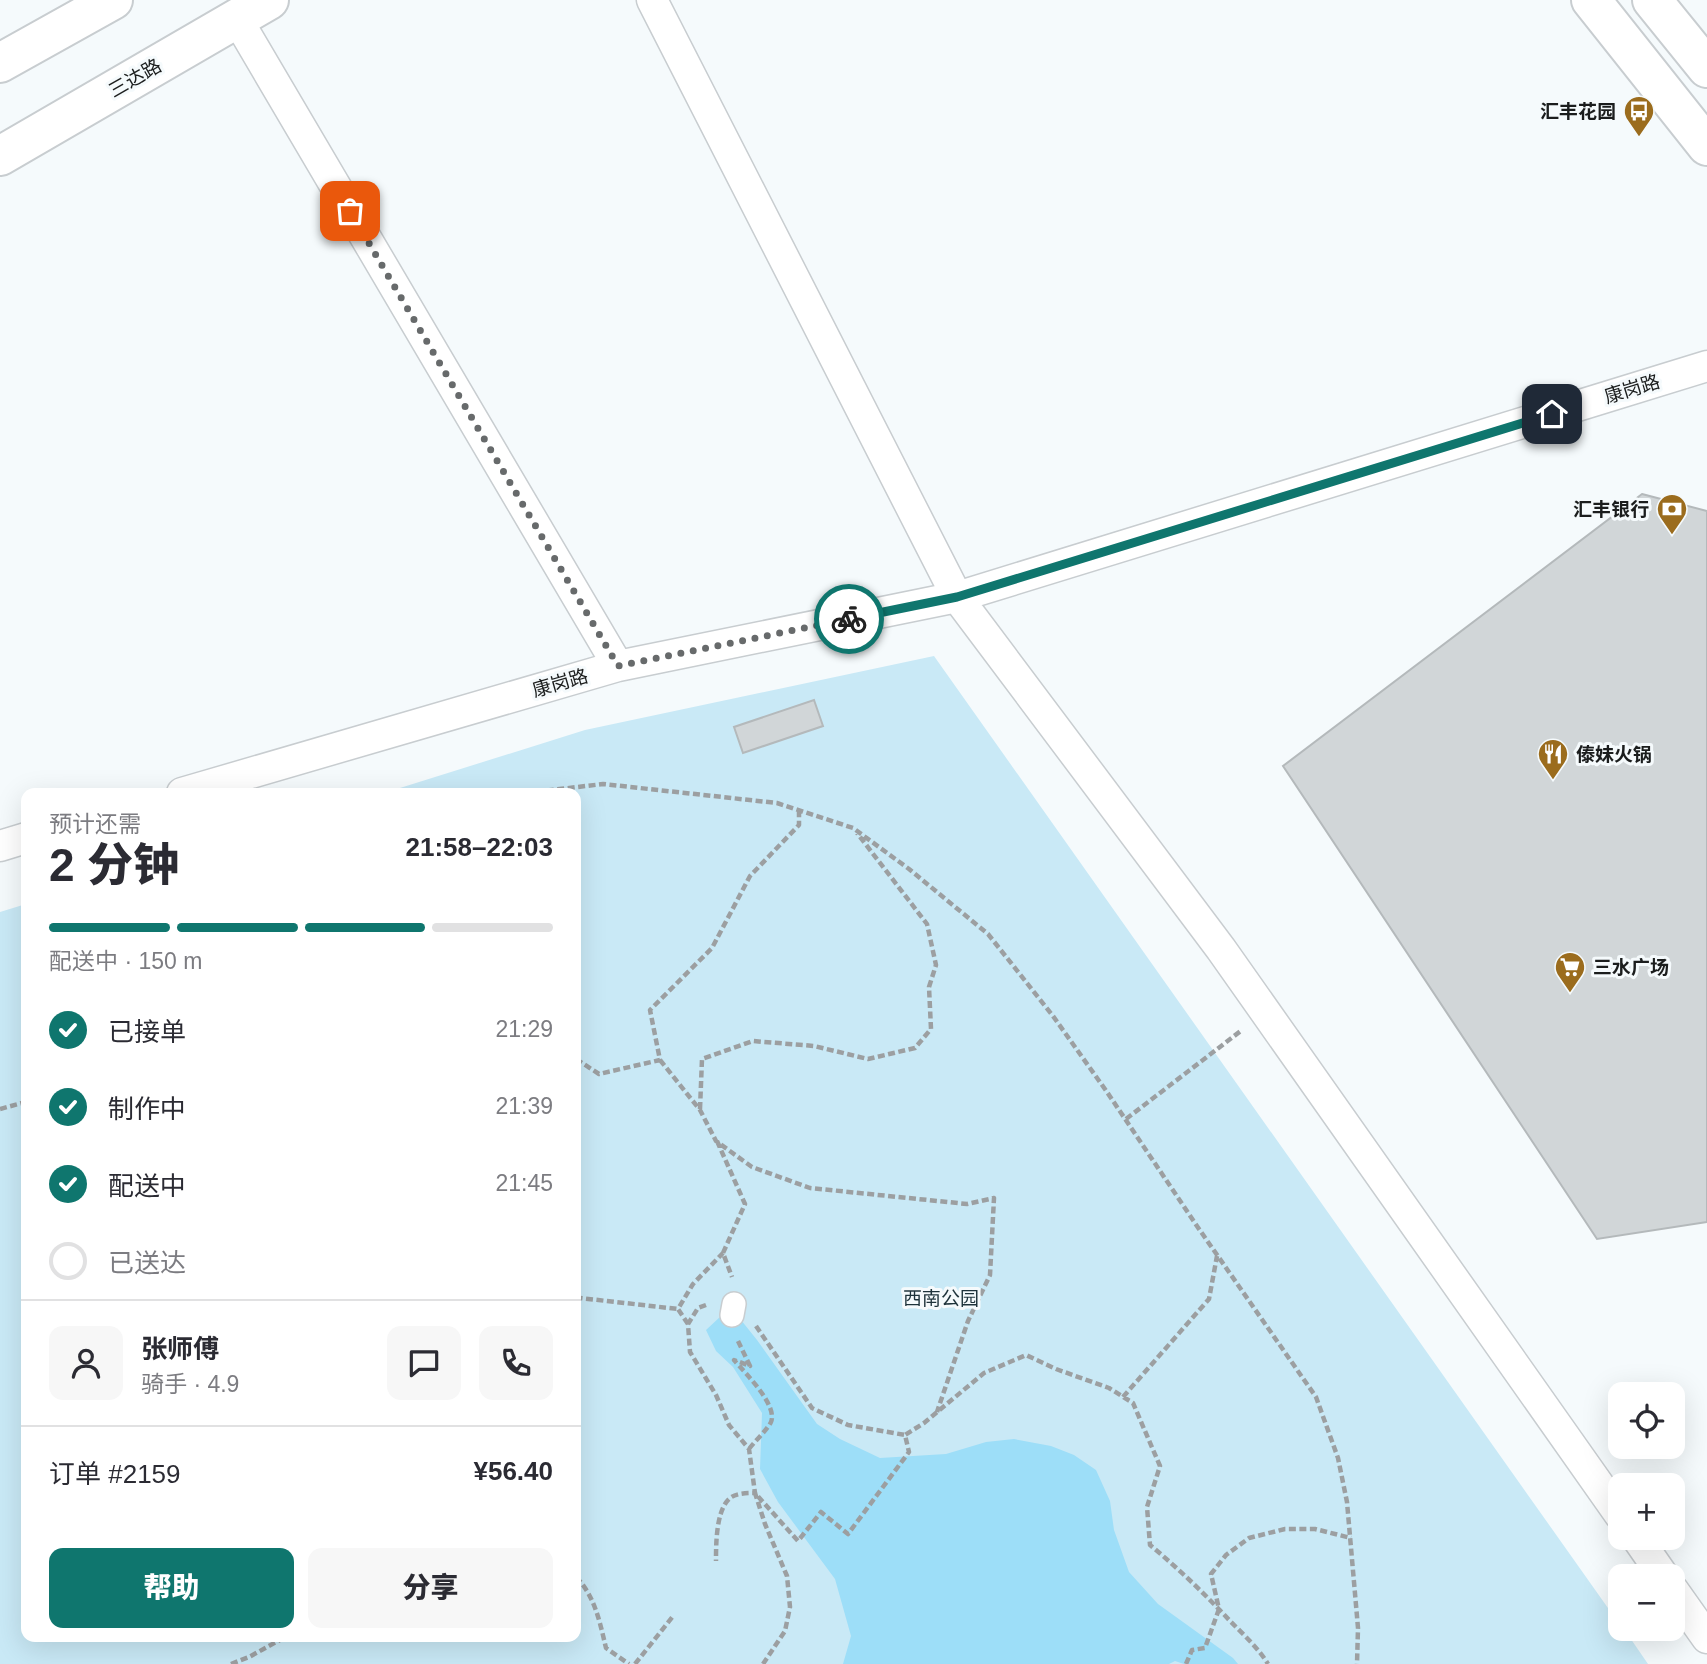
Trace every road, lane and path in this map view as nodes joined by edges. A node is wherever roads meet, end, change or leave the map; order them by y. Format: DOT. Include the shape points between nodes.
graph roads {
  1 [pos="113,0"];
  2 [pos="269,0"];
  3 [pos="652,0"];
  4 [pos="1591,0"];
  5 [pos="1652,0"];
  6 [pos="237,19"];
  7 [pos="0,63"];
  8 [pos="1707,68"];
  9 [pos="1707,146"];
  10 [pos="0,156"];
  11 [pos="1707,366"];
  12 [pos="957,597"];
  13 [pos="618,666"];
  14 [pos="199,788"];
  15 [pos="569,788"];
  16 [pos="799,811"];
  17 [pos="853,828"];
  18 [pos="21,840"];
  19 [pos="0,846"];
  20 [pos="1266,1012"];
  21 [pos="660,1060"];
  22 [pos="581,1062"];
  23 [pos="21,1104"];
  24 [pos="0,1110"];
  25 [pos="700,1110"];
  26 [pos="1126,1119"];
  27 [pos="716,1141"];
  28 [pos="723,1253"];
  29 [pos="1217,1255"];
  30 [pos="581,1298"];
  31 [pos="678,1308"];
  32 [pos="737,1309"];
  33 [pos="688,1324"];
  34 [pos="1123,1396"];
  35 [pos="936,1414"];
  36 [pos="905,1435"];
  37 [pos="749,1448"];
  38 [pos="755,1493"];
  39 [pos="1608,1498"];
  40 [pos="1351,1538"];
  41 [pos="716,1562"];
  42 [pos="581,1583"];
  43 [pos="1685,1607"];
  44 [pos="1219,1609"];
  45 [pos="674,1615"];
  46 [pos="1707,1638"];
  47 [pos="276,1642"];
  48 [pos="231,1664"];
  49 [pos="629,1664"];
  50 [pos="635,1664"];
  51 [pos="764,1664"];
  52 [pos="1186,1664"];
  53 [pos="1268,1664"];
  54 [pos="1357,1664"];
  1 -- 7 [label="main road"];
  2 -- 6 [label="main road, 三达路"];
  3 -- 12 [label="street"];
  4 -- 9 [label="main road"];
  5 -- 8 [label="main road"];
  6 -- 10 [label="main road, 三达路"];
  6 -- 13 [label="street"];
  11 -- 12 [label="street, 康岗路"];
  12 -- 13 [label="street, 康岗路"];
  12 -- 20 [label="street"];
  13 -- 14 [label="street, 康岗路"];
  15 -- 16 [label="path" via="603,784 777,803"];
  16 -- 17 [label="path"];
  16 -- 21 [label="path" via="799,825 750,876 712,948 650,1010"];
  17 -- 25 [label="path" via="927,924 936,965 929,987 931,1028 915,1048 868,1059 814,1046 753,1041 702,1059"];
  17 -- 26 [label="path" via="988,934"];
  18 -- 19 [label="street"];
  20 -- 26 [label="path"];
  20 -- 39 [label="street"];
  21 -- 22 [label="path" via="599,1074"];
  21 -- 25 [label="path"];
  23 -- 24 [label="path"];
  25 -- 27 [label="path"];
  26 -- 29 [label="path"];
  27 -- 28 [label="path" via="745,1204"];
  27 -- 35 [label="path" via="752,1167 810,1188 967,1204 994,1198 990,1276 968,1321"];
  28 -- 31 [label="path" via="693,1284"];
  28 -- 32 [label="path"];
  29 -- 34 [label="path" via="1209,1299"];
  29 -- 40 [label="path" via="1316,1397 1338,1458"];
  30 -- 31 [label="path"];
  31 -- 33 [label="path"];
  32 -- 33 [label="path" via="722,1299 698,1308"];
  32 -- 36 [label="path" via="812,1408 848,1425"];
  32 -- 37 [label="path" via="730,1326 750,1366 734,1360 772,1409 771,1422"];
  33 -- 37 [label="path" via="690,1352 729,1424"];
  34 -- 35 [label="path" via="1026,1355 984,1373"];
  34 -- 44 [label="path" via="1133,1403 1160,1466 1147,1507 1150,1545"];
  35 -- 36 [label="path"];
  36 -- 38 [label="path" via="909,1452 848,1534 821,1511 797,1541"];
  37 -- 38 [label="path"];
  38 -- 41 [label="path" via="728,1500 720,1516"];
  38 -- 51 [label="path" via="787,1576 790,1606 785,1631"];
  40 -- 44 [label="path" via="1285,1529 1249,1538 1211,1574"];
  40 -- 54 [label="path"];
  42 -- 49 [label="path" via="598,1614 606,1648"];
  43 -- 46 [label="street"];
  44 -- 52 [label="path" via="1205,1647 1192,1650"];
  44 -- 53 [label="path"];
  45 -- 50 [label="path"];
  47 -- 48 [label="path"];
}
